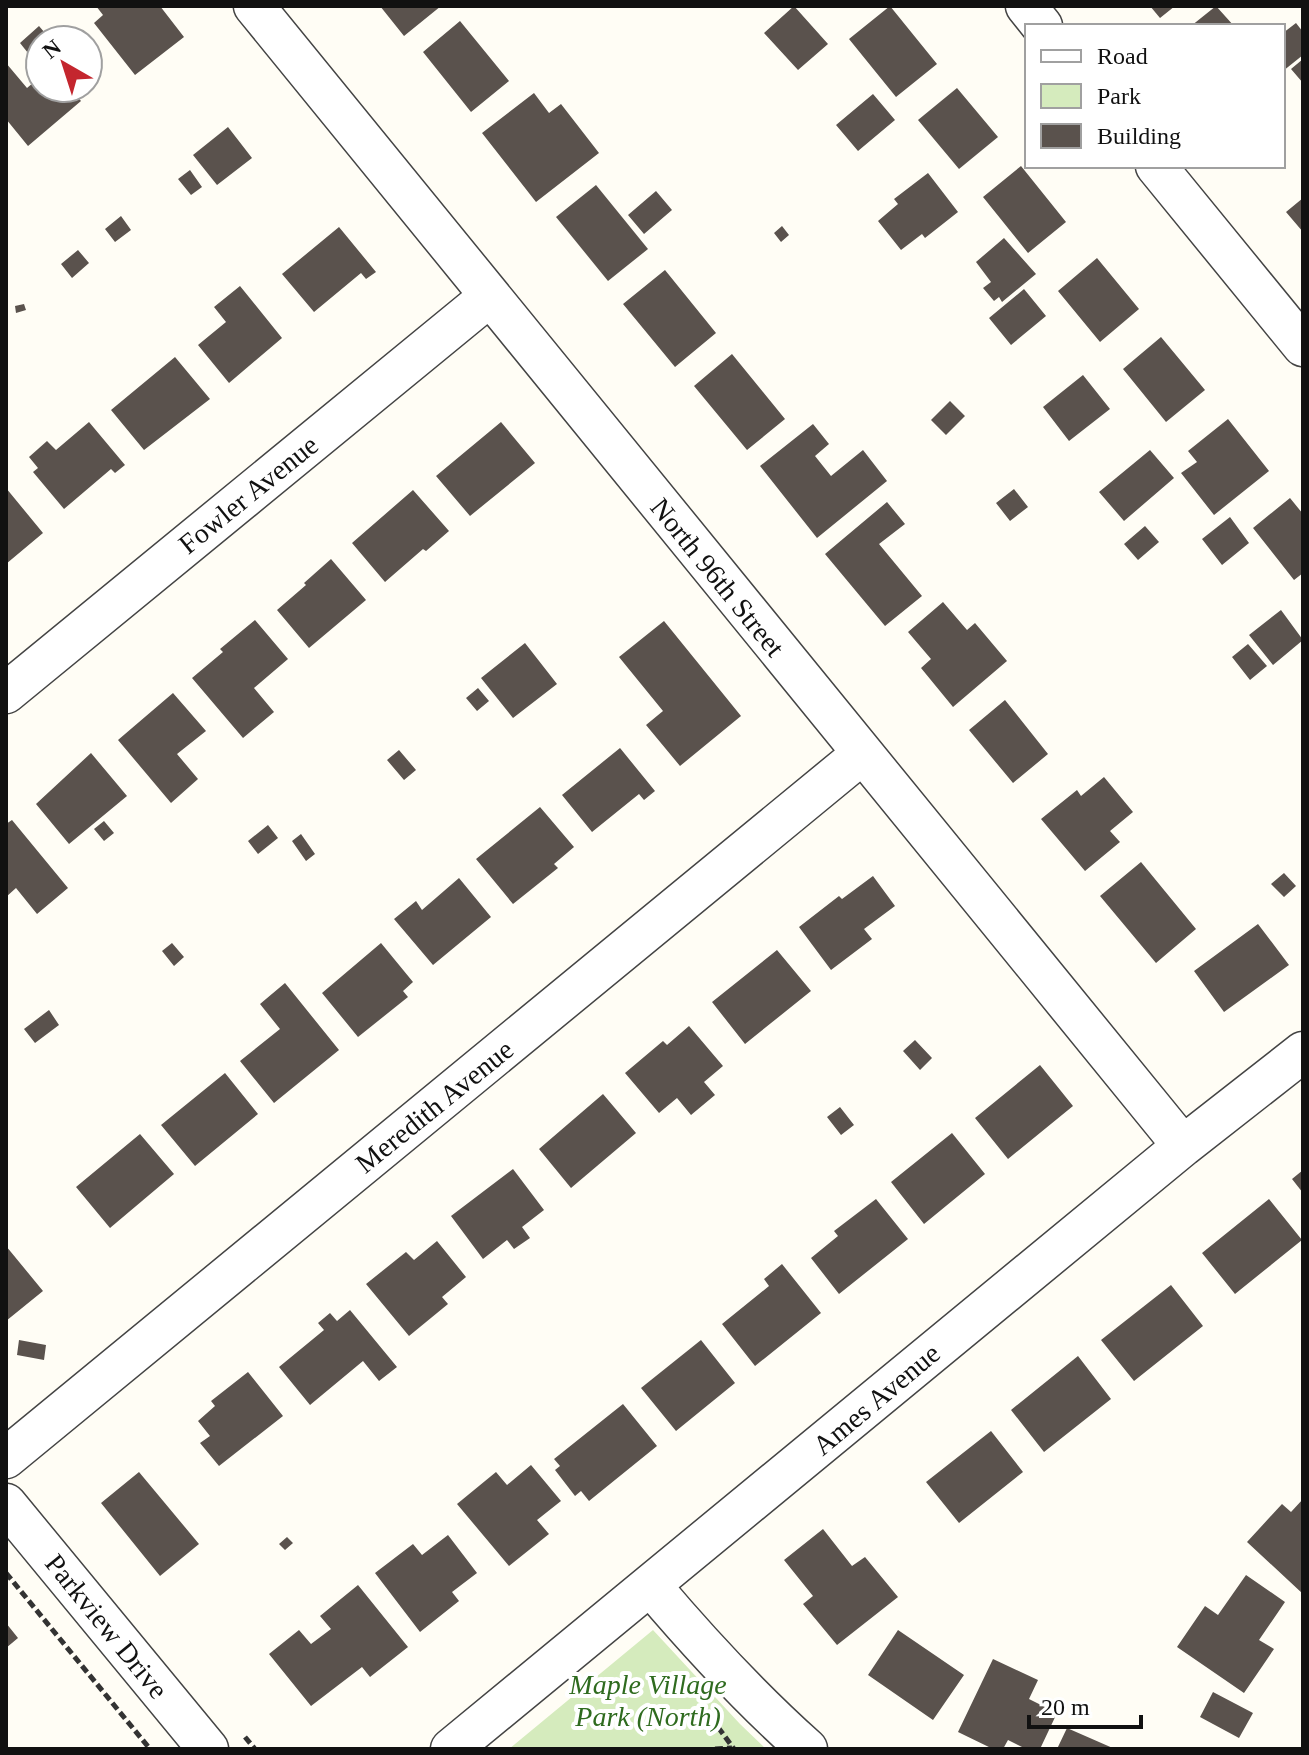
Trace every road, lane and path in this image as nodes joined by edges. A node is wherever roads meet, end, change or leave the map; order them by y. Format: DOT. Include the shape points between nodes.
graph roads {
  1 [pos="254,6"];
  2 [pos="1026,6"];
  3 [pos="1040,24"];
  4 [pos="1158,168"];
  5 [pos="490,296"];
  6 [pos="1303,346"];
  7 [pos="6,693"];
  8 [pos="862,754"];
  9 [pos="1303,1052"];
  10 [pos="1183,1146"];
  11 [pos="6,1458"];
  12 [pos="6,1504"];
  13 [pos="6,1573"];
  14 [pos="651,1586"];
  15 [pos="150,1749"];
  16 [pos="208,1749"];
  17 [pos="451,1749"];
  18 [pos="715,1749"];
  19 [pos="734,1749"];
  20 [pos="807,1749"];
  1 -- 5 [label="street, North 96th Street"];
  2 -- 3 [label="street"];
  4 -- 6 [label="street"];
  5 -- 7 [label="street, Fowler Avenue"];
  5 -- 8 [label="street, North 96th Street"];
  8 -- 10 [label="street, North 96th Street"];
  8 -- 11 [label="street, Meredith Avenue"];
  9 -- 10 [label="street, Ames Avenue"];
  10 -- 14 [label="street, Ames Avenue"];
  12 -- 16 [label="street, Parkview Drive"];
  13 -- 15 [label="path"];
  14 -- 17 [label="street, Ames Avenue"];
  14 -- 20 [label="street" via="716,1662"];
  18 -- 19 [label="path"];
}
